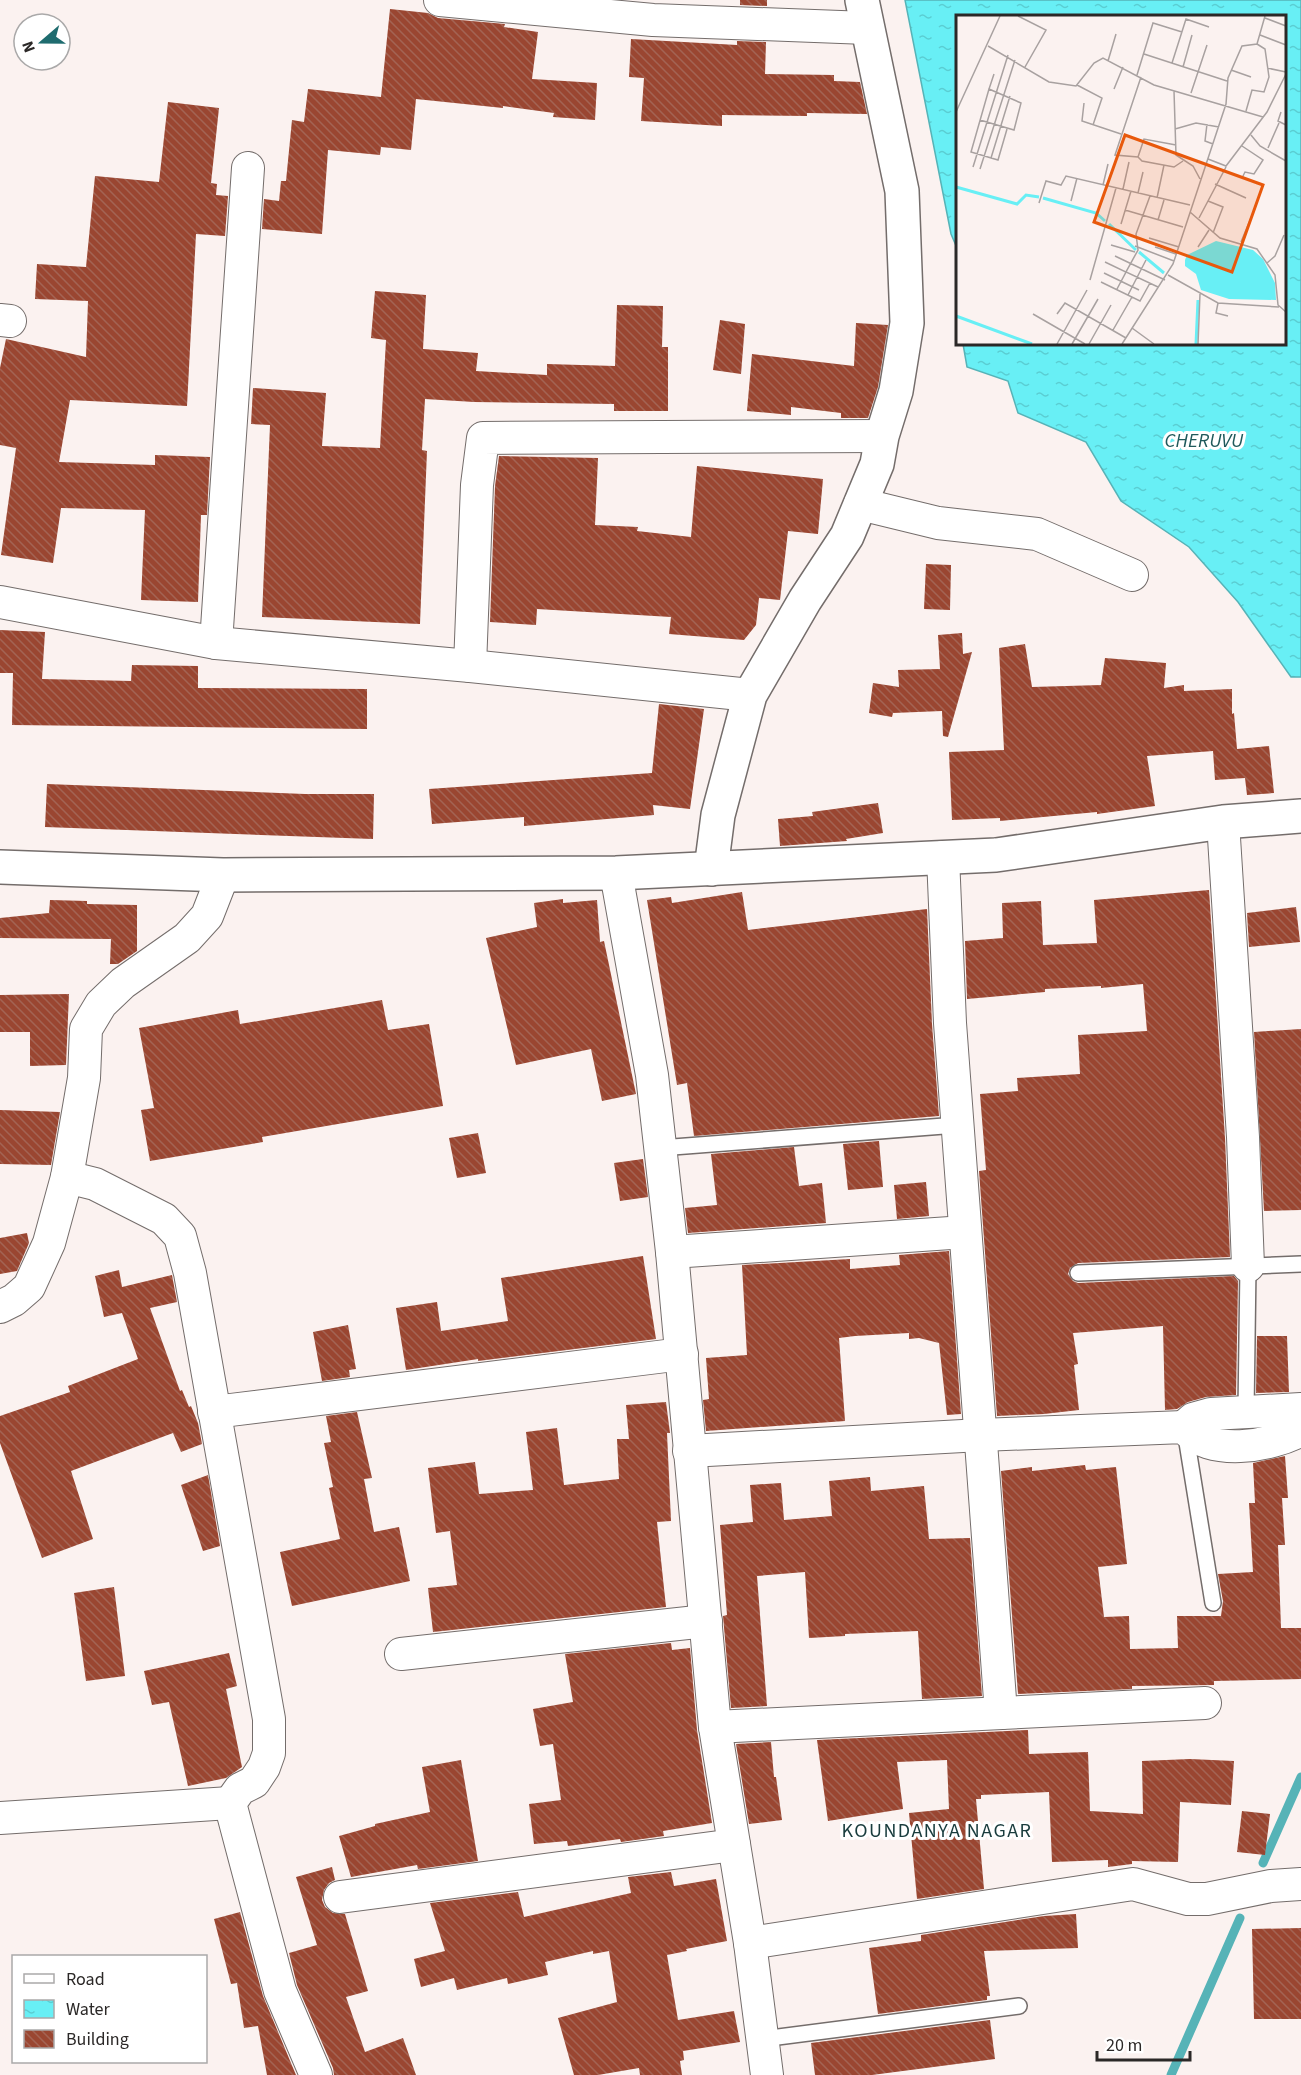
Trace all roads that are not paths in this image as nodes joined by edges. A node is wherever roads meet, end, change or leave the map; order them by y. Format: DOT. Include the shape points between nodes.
graph roads {
  1 [pos="440,0"];
  2 [pos="864,14"];
  3 [pos="248,168"];
  4 [pos="882,436"];
  5 [pos="860,504"];
  6 [pos="1132,575"];
  7 [pos="0,602"];
  8 [pos="216,643"];
  9 [pos="470,666"];
  10 [pos="750,695"];
  11 [pos="1301,816"];
  12 [pos="1223,822"];
  13 [pos="943,856"];
  14 [pos="0,867"];
  15 [pos="711,869"];
  16 [pos="616,873"];
  17 [pos="223,875"];
  18 [pos="957,1125"];
  19 [pos="660,1148"];
  20 [pos="67,1177"];
  21 [pos="965,1232"];
  22 [pos="672,1252"];
  23 [pos="1301,1264"];
  24 [pos="1248,1266"];
  25 [pos="1078,1273"];
  26 [pos="0,1307"];
  27 [pos="682,1354"];
  28 [pos="1301,1408"];
  29 [pos="214,1412"];
  30 [pos="1246,1412"];
  31 [pos="1184,1427"];
  32 [pos="1301,1430"];
  33 [pos="981,1435"];
  34 [pos="689,1451"];
  35 [pos="1213,1603"];
  36 [pos="706,1621"];
  37 [pos="401,1654"];
  38 [pos="1204,1703"];
  39 [pos="1001,1713"];
  40 [pos="716,1727"];
  41 [pos="230,1803"];
  42 [pos="0,1818"];
  43 [pos="734,1845"];
  44 [pos="1301,1884"];
  45 [pos="340,1897"];
  46 [pos="750,1943"];
  47 [pos="1019,2006"];
  48 [pos="762,2039"];
  49 [pos="316,2075"];
  50 [pos="767,2075"];
  1 -- 2 [label="street" via="653,20"];
  2 -- 4 [label="main road" via="902,191 907,323 896,391"];
  3 -- 8 [label="street"];
  4 -- 5 [label="main road" via="877,464"];
  4 -- 9 [label="street" via="483,438 477,485"];
  5 -- 6 [label="street" via="938,523 1037,534"];
  5 -- 10 [label="main road" via="847,536"];
  7 -- 8 [label="street"];
  8 -- 9 [label="street"];
  9 -- 10 [label="street"];
  10 -- 15 [label="main road" via="718,815"];
  11 -- 12 [label="main road"];
  12 -- 13 [label="main road" via="996,855"];
  12 -- 24 [label="street"];
  13 -- 15 [label="main road"];
  13 -- 18 [label="street"];
  14 -- 17 [label="main road"];
  15 -- 16 [label="main road"];
  16 -- 17 [label="main road"];
  16 -- 19 [label="street" via="652,1075"];
  17 -- 20 [label="street" via="207,916 187,938 123,983 101,1004 86,1029 84,1078"];
  18 -- 19 [label="lane"];
  18 -- 21 [label="street"];
  19 -- 22 [label="street"];
  20 -- 26 [label="street" via="40,1267 29,1287"];
  20 -- 29 [label="street" via="95,1184 140,1206 164,1219 180,1236"];
  21 -- 22 [label="street"];
  21 -- 33 [label="street"];
  22 -- 27 [label="street"];
  23 -- 24 [label="lane"];
  24 -- 25 [label="lane"];
  24 -- 30 [label="lane"];
  27 -- 29 [label="street"];
  27 -- 34 [label="street"];
  28 -- 30 [label="street"];
  29 -- 41 [label="street" via="270,1733 264,1767 254,1782 240,1789"];
  30 -- 31 [label="street" via="1211,1414 1193,1419"];
  31 -- 32 [label="street" via="1199,1440 1218,1445 1263,1445"];
  31 -- 33 [label="street"];
  31 -- 35 [label="lane"];
  33 -- 34 [label="street"];
  33 -- 39 [label="street"];
  34 -- 36 [label="street"];
  36 -- 37 [label="street"];
  36 -- 40 [label="street"];
  38 -- 39 [label="street"];
  39 -- 40 [label="street"];
  40 -- 43 [label="street"];
  41 -- 42 [label="street"];
  41 -- 49 [label="street" via="280,1991"];
  43 -- 45 [label="street"];
  43 -- 46 [label="street"];
  44 -- 46 [label="street" via="1188,1899 1133,1884"];
  46 -- 48 [label="street"];
  47 -- 48 [label="lane"];
  48 -- 50 [label="street"];
}
